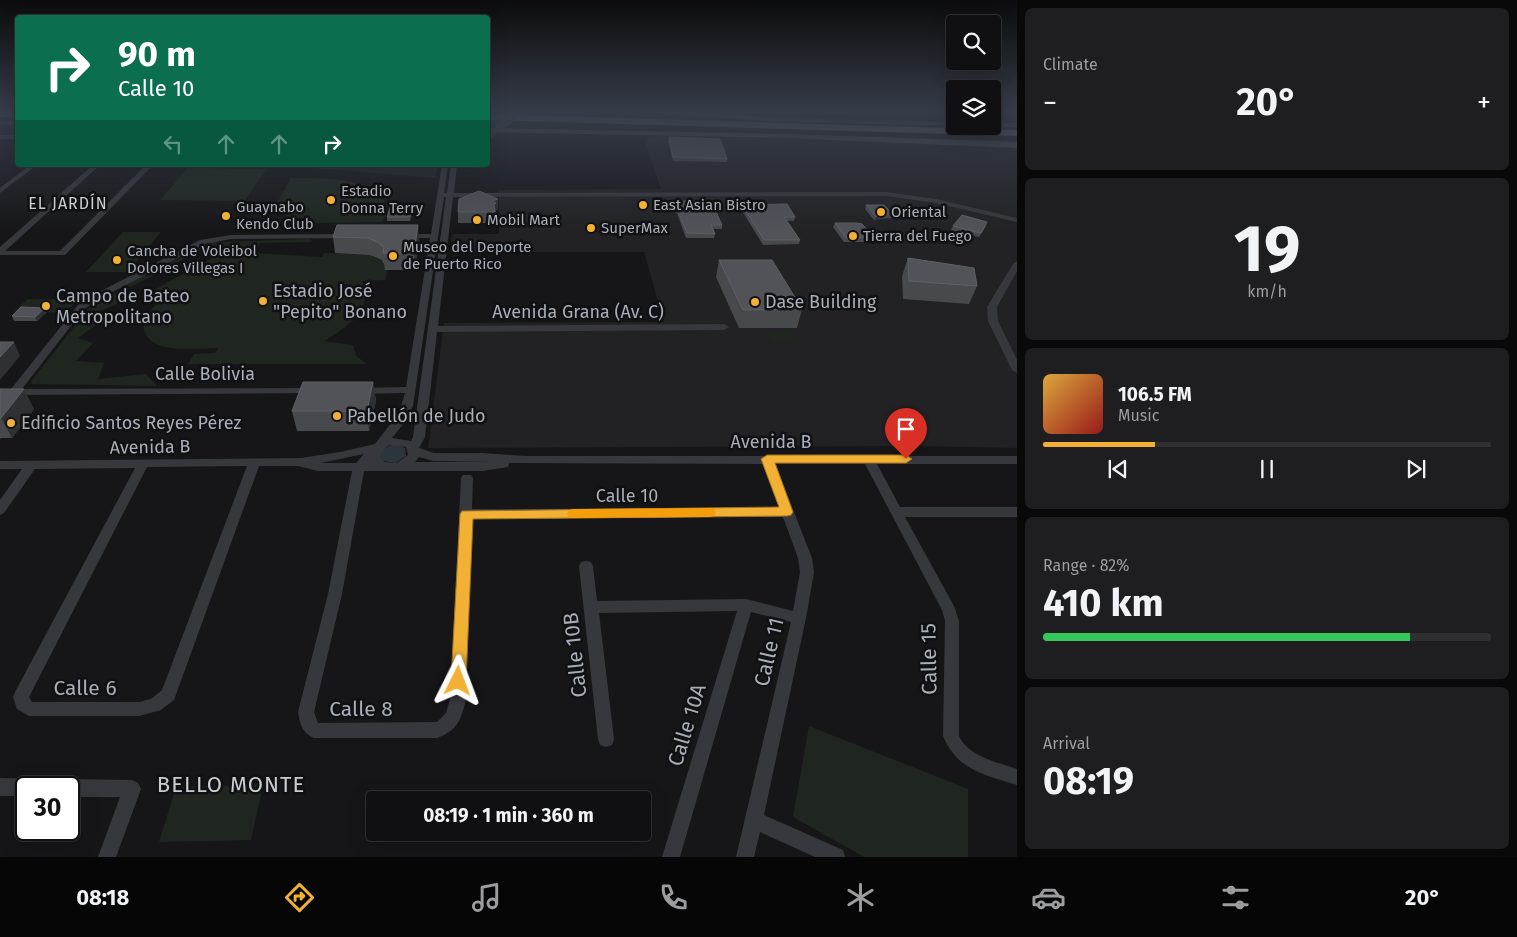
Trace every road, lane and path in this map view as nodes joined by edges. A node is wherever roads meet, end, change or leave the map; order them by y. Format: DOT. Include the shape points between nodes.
graph roads {
  1 [pos="31,167"];
  2 [pos="96,167"];
  3 [pos="148,167"];
  4 [pos="445,167"];
  5 [pos="453,167"];
  6 [pos="0,191"];
  7 [pos="444,195"];
  8 [pos="1017,220"];
  9 [pos="356,236"];
  10 [pos="390,236"];
  11 [pos="434,236"];
  12 [pos="0,252"];
  13 [pos="1017,264"];
  14 [pos="724,328"];
  15 [pos="432,329"];
  16 [pos="1017,370"];
  17 [pos="410,390"];
  18 [pos="327,391"];
  19 [pos="345,391"];
  20 [pos="0,392"];
  21 [pos="14,392"];
  22 [pos="378,448"];
  23 [pos="414,450"];
  24 [pos="767,459"];
  25 [pos="868,459"];
  26 [pos="525,460"];
  27 [pos="1017,460"];
  28 [pos="301,462"];
  29 [pos="254,463"];
  30 [pos="143,464"];
  31 [pos="0,465"];
  32 [pos="31,465"];
  33 [pos="401,466"];
  34 [pos="359,467"];
  35 [pos="385,467"];
  36 [pos="467,478"];
  37 [pos="0,510"];
  38 [pos="787,512"];
  39 [pos="898,512"];
  40 [pos="1017,512"];
  41 [pos="466,514"];
  42 [pos="586,566"];
  43 [pos="746,605"];
  44 [pos="591,607"];
  45 [pos="799,618"];
  46 [pos="606,739"];
  47 [pos="1017,777"];
  48 [pos="0,787"];
  49 [pos="15,787"];
  50 [pos="80,788"];
  51 [pos="753,819"];
  52 [pos="107,857"];
  53 [pos="671,857"];
  54 [pos="745,857"];
  55 [pos="836,857"];
  1 -- 6 [label="street"];
  2 -- 12 [label="street"];
  3 -- 12 [label="street" via="62,253"];
  4 -- 7 [label="street"];
  5 -- 7 [label="street"];
  7 -- 8 [label="street" via="886,194 936,201"];
  7 -- 11 [label="street"];
  7 -- 15 [label="street"];
  9 -- 21 [label="street" via="228,237 203,242 81,307"];
  10 -- 11 [label="street"];
  11 -- 17 [label="street"];
  13 -- 16 [label="street" via="992,307 993,321"];
  14 -- 15 [label="street, Avenida Grana (Av. C)"];
  15 -- 23 [label="street" via="419,437"];
  17 -- 19 [label="street"];
  17 -- 22 [label="street" via="406,412"];
  18 -- 21 [label="street, Calle Bolivia"];
  20 -- 21 [label="street, Calle Bolivia"];
  22 -- 23 [label="street" via="398,441 407,443"];
  22 -- 28 [label="street, Avenida B"];
  22 -- 34 [label="street"];
  22 -- 35 [label="street" via="374,460"];
  23 -- 26 [label="street, Avenida B" via="433,457"];
  23 -- 33 [label="street" via="412,458"];
  24 -- 25 [label="street, Avenida B"];
  24 -- 26 [label="street, Avenida B"];
  24 -- 38 [label="street, Calle 11"];
  25 -- 27 [label="street, Avenida B"];
  25 -- 39 [label="street, Calle 15"];
  26 -- 33 [label="street, Avenida B" via="483,467"];
  28 -- 29 [label="street, Avenida B"];
  28 -- 34 [label="street, Avenida B" via="318,467"];
  29 -- 30 [label="street, Avenida B"];
  29 -- 30 [label="street, Calle 6" via="168,695 155,705 139,709 29,709 21,697"];
  30 -- 32 [label="street, Avenida B"];
  31 -- 32 [label="street, Avenida B"];
  32 -- 37 [label="street"];
  33 -- 35 [label="street"];
  34 -- 35 [label="street, Avenida B"];
  34 -- 41 [label="street, Calle 8" via="335,594 306,712 308,724 314,730 437,730 446,727 453,718 458,699"];
  36 -- 41 [label="street, Calle 8"];
  38 -- 41 [label="street, Calle 10"];
  38 -- 45 [label="street, Calle 11" via="805,558 807,572"];
  39 -- 40 [label="street"];
  39 -- 47 [label="street, Calle 15" via="952,621 952,742 968,758"];
  42 -- 44 [label="street, Calle 10B"];
  43 -- 44 [label="street"];
  43 -- 45 [label="street"];
  43 -- 53 [label="street, Calle 10A"];
  44 -- 46 [label="street, Calle 10B"];
  45 -- 51 [label="street, Calle 11"];
  48 -- 49 [label="street"];
  50 -- 52 [label="street" via="132,789"];
  51 -- 54 [label="street, Calle 11"];
  51 -- 55 [label="street"];
}
